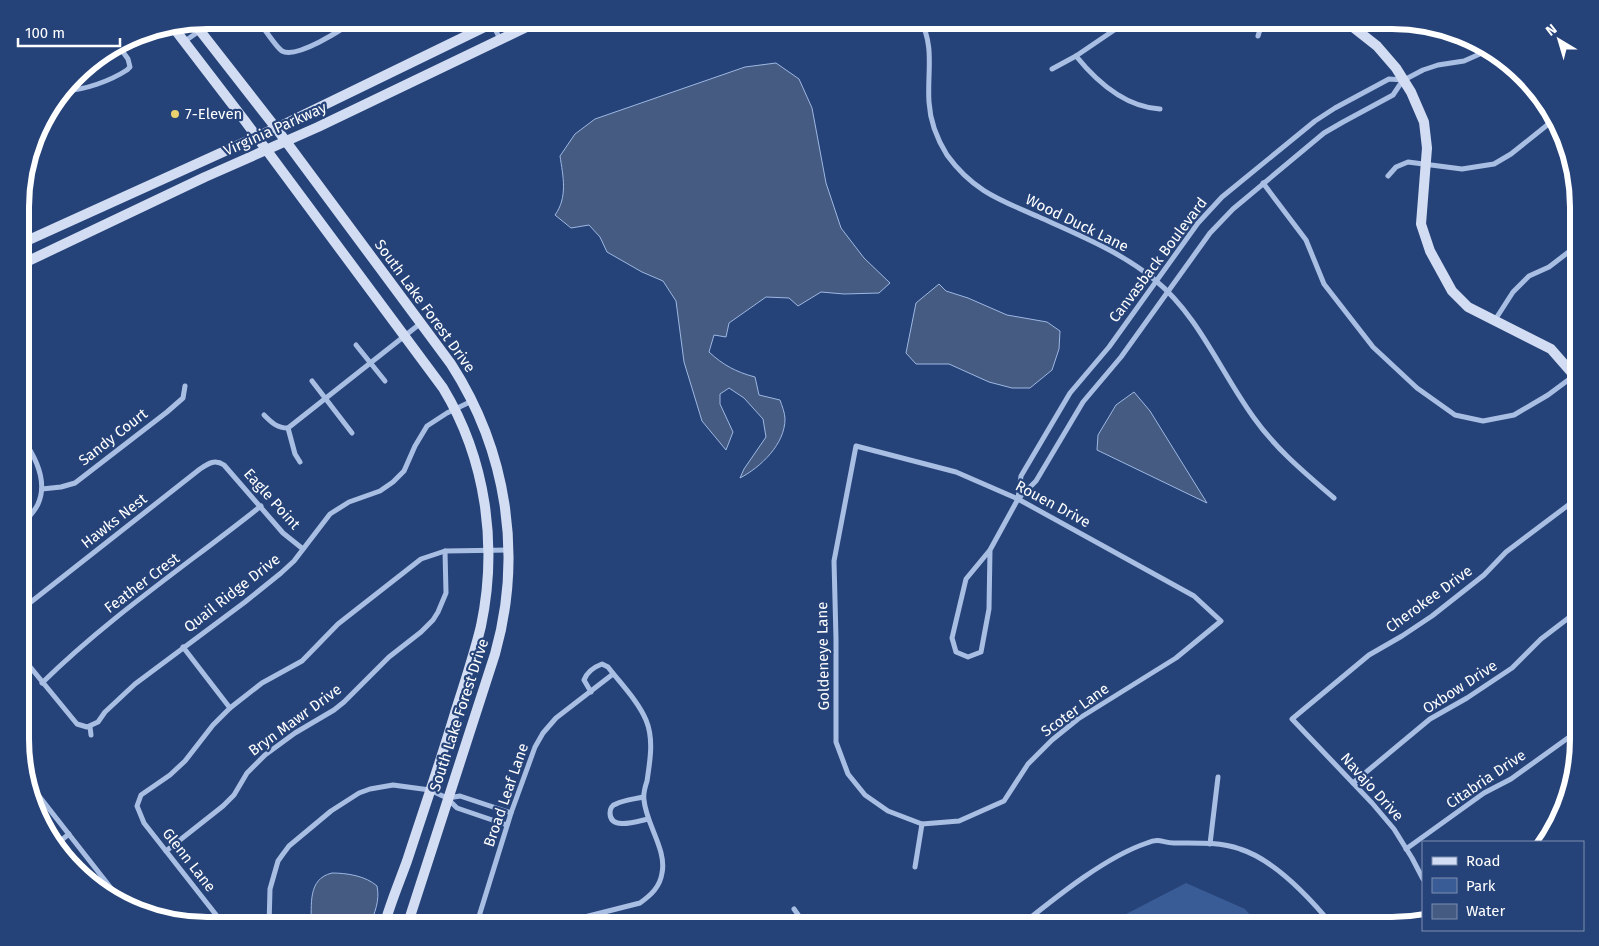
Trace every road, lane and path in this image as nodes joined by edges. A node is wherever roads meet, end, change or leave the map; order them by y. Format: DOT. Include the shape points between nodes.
graph roads {
  1 [pos="195,29"];
  2 [pos="199,29"];
  3 [pos="265,29"];
  4 [pos="341,29"];
  5 [pos="478,29"];
  6 [pos="497,29"];
  7 [pos="521,29"];
  8 [pos="925,29"];
  9 [pos="1116,29"];
  10 [pos="1260,29"];
  11 [pos="1355,29"];
  12 [pos="176,31"];
  13 [pos="1258,36"];
  14 [pos="500,39"];
  15 [pos="185,42"];
  16 [pos="122,51"];
  17 [pos="1481,53"];
  18 [pos="1076,56"];
  19 [pos="1052,69"];
  20 [pos="1404,80"];
  21 [pos="71,91"];
  22 [pos="1160,109"];
  23 [pos="1549,123"];
  24 [pos="276,128"];
  25 [pos="256,136"];
  26 [pos="285,141"];
  27 [pos="266,149"];
  28 [pos="1425,165"];
  29 [pos="1388,176"];
  30 [pos="1263,184"];
  31 [pos="87,214"];
  32 [pos="94,230"];
  33 [pos="29,240"];
  34 [pos="1570,251"];
  35 [pos="29,261"];
  36 [pos="1156,281"];
  37 [pos="1168,292"];
  38 [pos="1495,320"];
  39 [pos="421,323"];
  40 [pos="404,336"];
  41 [pos="356,345"];
  42 [pos="370,363"];
  43 [pos="1570,369"];
  44 [pos="312,381"];
  45 [pos="385,381"];
  46 [pos="1570,381"];
  47 [pos="185,386"];
  48 [pos="324,398"];
  49 [pos="472,401"];
  50 [pos="455,409"];
  51 [pos="264,415"];
  52 [pos="288,428"];
  53 [pos="352,433"];
  54 [pos="856,446"];
  55 [pos="29,450"];
  56 [pos="300,462"];
  57 [pos="224,465"];
  58 [pos="42,489"];
  59 [pos="1334,498"];
  60 [pos="1018,499"];
  61 [pos="1570,504"];
  62 [pos="261,506"];
  63 [pos="29,516"];
  64 [pos="304,549"];
  65 [pos="488,550"];
  66 [pos="509,550"];
  67 [pos="990,550"];
  68 [pos="445,551"];
  69 [pos="29,603"];
  70 [pos="1570,617"];
  71 [pos="1221,621"];
  72 [pos="182,647"];
  73 [pos="29,666"];
  74 [pos="613,674"];
  75 [pos="42,683"];
  76 [pos="591,692"];
  77 [pos="230,708"];
  78 [pos="1292,719"];
  79 [pos="88,727"];
  80 [pos="91,735"];
  81 [pos="1570,736"];
  82 [pos="1218,777"];
  83 [pos="1353,783"];
  84 [pos="430,790"];
  85 [pos="37,793"];
  86 [pos="643,797"];
  87 [pos="448,798"];
  88 [pos="511,813"];
  89 [pos="648,819"];
  90 [pos="922,824"];
  91 [pos="507,825"];
  92 [pos="69,834"];
  93 [pos="61,841"];
  94 [pos="1210,844"];
  95 [pos="1406,849"];
  96 [pos="166,851"];
  97 [pos="915,866"];
  98 [pos="1422,878"];
  99 [pos="112,889"];
  100 [pos="794,909"];
  101 [pos="220,917"];
  102 [pos="269,917"];
  103 [pos="387,917"];
  104 [pos="410,917"];
  105 [pos="479,917"];
  106 [pos="585,917"];
  107 [pos="800,917"];
  108 [pos="1032,917"];
  109 [pos="1325,917"];
  1 -- 15 [label="street"];
  2 -- 24 [label="main road, South Lake Forest Drive"];
  3 -- 4 [label="street" via="282,51 289,53"];
  5 -- 24 [label="main road, Virginia Parkway"];
  6 -- 14 [label="street"];
  7 -- 14 [label="main road, Virginia Parkway"];
  8 -- 36 [label="street, Wood Duck Lane" via="932,122 956,167 985,193 1101,246"];
  9 -- 18 [label="street"];
  10 -- 13 [label="street"];
  11 -- 20 [label="main road" via="1377,46"];
  12 -- 15 [label="main road, South Lake Forest Drive"];
  14 -- 26 [label="main road, Virginia Parkway"];
  15 -- 25 [label="main road, South Lake Forest Drive"];
  16 -- 21 [label="street" via="130,67"];
  17 -- 20 [label="street, Canvasback Boulevard" via="1464,61 1423,70"];
  18 -- 19 [label="street"];
  18 -- 22 [label="street" via="1111,90 1140,105"];
  20 -- 28 [label="main road" via="1424,122"];
  20 -- 30 [label="street, Canvasback Boulevard" via="1393,95 1324,134"];
  20 -- 36 [label="street, Canvasback Boulevard" via="1389,79 1335,108 1253,171 1208,212"];
  23 -- 28 [label="street" via="1494,164 1462,169"];
  24 -- 25 [label="main road, Virginia Parkway"];
  24 -- 26 [label="main road, South Lake Forest Drive"];
  25 -- 27 [label="main road, South Lake Forest Drive"];
  25 -- 31 [label="main road, Virginia Parkway"];
  26 -- 27 [label="main road, Virginia Parkway"];
  26 -- 39 [label="main road, South Lake Forest Drive"];
  27 -- 32 [label="main road, Virginia Parkway"];
  27 -- 40 [label="main road, South Lake Forest Drive"];
  28 -- 29 [label="street" via="1408,162 1396,166"];
  28 -- 38 [label="main road" via="1421,224 1430,251 1452,291 1468,307"];
  30 -- 37 [label="street, Canvasback Boulevard" via="1210,233"];
  30 -- 46 [label="street" via="1306,240 1324,284 1373,347 1417,388 1455,415 1483,421 1514,415"];
  31 -- 32 [label="main road"];
  31 -- 33 [label="main road, Virginia Parkway"];
  32 -- 35 [label="main road, Virginia Parkway"];
  34 -- 38 [label="street" via="1549,268 1529,276 1513,292"];
  36 -- 37 [label="street, Wood Duck Lane"];
  36 -- 60 [label="street, Canvasback Boulevard" via="1070,393 1021,476"];
  37 -- 59 [label="street, Wood Duck Lane" via="1189,316 1254,419 1280,450"];
  37 -- 60 [label="street, Canvasback Boulevard" via="1121,357 1083,402 1036,481"];
  38 -- 43 [label="main road" via="1551,349"];
  39 -- 40 [label="street"];
  39 -- 49 [label="main road, South Lake Forest Drive" via="452,364"];
  40 -- 42 [label="street"];
  40 -- 50 [label="main road, South Lake Forest Drive"];
  41 -- 42 [label="street"];
  42 -- 45 [label="street"];
  42 -- 48 [label="street"];
  44 -- 48 [label="street"];
  47 -- 58 [label="street, Sandy Court" via="183,398 75,483"];
  48 -- 52 [label="street"];
  48 -- 53 [label="street"];
  49 -- 50 [label="street, Quail Ridge Drive"];
  49 -- 66 [label="main road, South Lake Forest Drive" via="492,447 501,480"];
  50 -- 64 [label="street, Quail Ridge Drive" via="427,426 404,471 393,482 330,514"];
  50 -- 65 [label="main road, South Lake Forest Drive" via="473,453 481,484"];
  51 -- 52 [label="street" via="273,424"];
  52 -- 56 [label="street"];
  54 -- 60 [label="street, Rouen Drive" via="956,472"];
  54 -- 90 [label="street, Goldeneye Lane" via="834,561 836,742 848,774 865,795 888,811"];
  55 -- 58 [label="street" via="37,464"];
  57 -- 62 [label="street, Eagle Point"];
  57 -- 69 [label="street, Hawks Nest" via="213,462 200,469"];
  58 -- 63 [label="street" via="38,504"];
  60 -- 67 [label="street, Canvasback Boulevard"];
  60 -- 71 [label="street, Rouen Drive" via="1194,596"];
  61 -- 78 [label="street, Cherokee Drive" via="1506,552 1484,575 1432,616 1369,654"];
  62 -- 64 [label="street, Eagle Point" via="283,533"];
  62 -- 75 [label="street, Feather Crest" via="102,629"];
  64 -- 72 [label="street, Quail Ridge Drive" via="245,602"];
  65 -- 66 [label="street"];
  65 -- 68 [label="street"];
  65 -- 84 [label="main road, South Lake Forest Drive" via="487,586 480,627"];
  66 -- 87 [label="main road, South Lake Forest Drive" via="508,591 500,636"];
  67 -- 67 [label="street, Canvasback Boulevard" via="989,609 981,652 968,657 956,652 952,638 966,579"];
  68 -- 77 [label="street" via="429,555 412,565 334,628 302,661 268,680"];
  68 -- 96 [label="street, Bryn Mawr Drive" via="446,594 432,620 344,702 264,755 223,806"];
  70 -- 83 [label="street, Oxbow Drive" via="1541,639 1512,668 1430,719"];
  71 -- 90 [label="street, Scoter Lane" via="1176,658 1052,740 1028,764 1004,801 959,821"];
  72 -- 77 [label="street"];
  72 -- 79 [label="street, Quail Ridge Drive" via="135,684 98,722"];
  73 -- 75 [label="street"];
  74 -- 76 [label="street, Broad Leaf Lane"];
  74 -- 76 [label="street" via="602,664 596,666 584,680"];
  74 -- 86 [label="street" via="640,708 650,735 651,749"];
  75 -- 79 [label="street" via="78,724"];
  76 -- 88 [label="street, Broad Leaf Lane" via="556,718 543,733"];
  77 -- 96 [label="street, Glenn Lane" via="212,725 185,761 141,795 137,806 144,823"];
  78 -- 83 [label="street, Navajo Drive"];
  79 -- 80 [label="street"];
  81 -- 95 [label="street, Citabria Drive"];
  82 -- 94 [label="street"];
  83 -- 95 [label="street, Navajo Drive" via="1394,830"];
  84 -- 87 [label="street"];
  84 -- 102 [label="street" via="393,785 370,789 345,802 303,834 278,861 270,889"];
  84 -- 103 [label="main road, South Lake Forest Drive"];
  85 -- 92 [label="street"];
  86 -- 89 [label="street"];
  86 -- 89 [label="street" via="616,803 610,815 614,822 621,824"];
  87 -- 88 [label="street" via="460,796"];
  87 -- 91 [label="street" via="456,808"];
  87 -- 104 [label="main road, South Lake Forest Drive"];
  88 -- 91 [label="street, Broad Leaf Lane"];
  89 -- 106 [label="street" via="663,863 658,885 640,903"];
  90 -- 97 [label="street"];
  91 -- 105 [label="street, Broad Leaf Lane"];
  92 -- 93 [label="street"];
  92 -- 99 [label="street"];
  94 -- 108 [label="street" via="1173,844 1159,839 1137,847 1098,868"];
  94 -- 109 [label="street" via="1240,848 1269,864"];
  95 -- 98 [label="street, Navajo Drive"];
  96 -- 101 [label="street, Glenn Lane"];
  100 -- 107 [label="street"];
}
